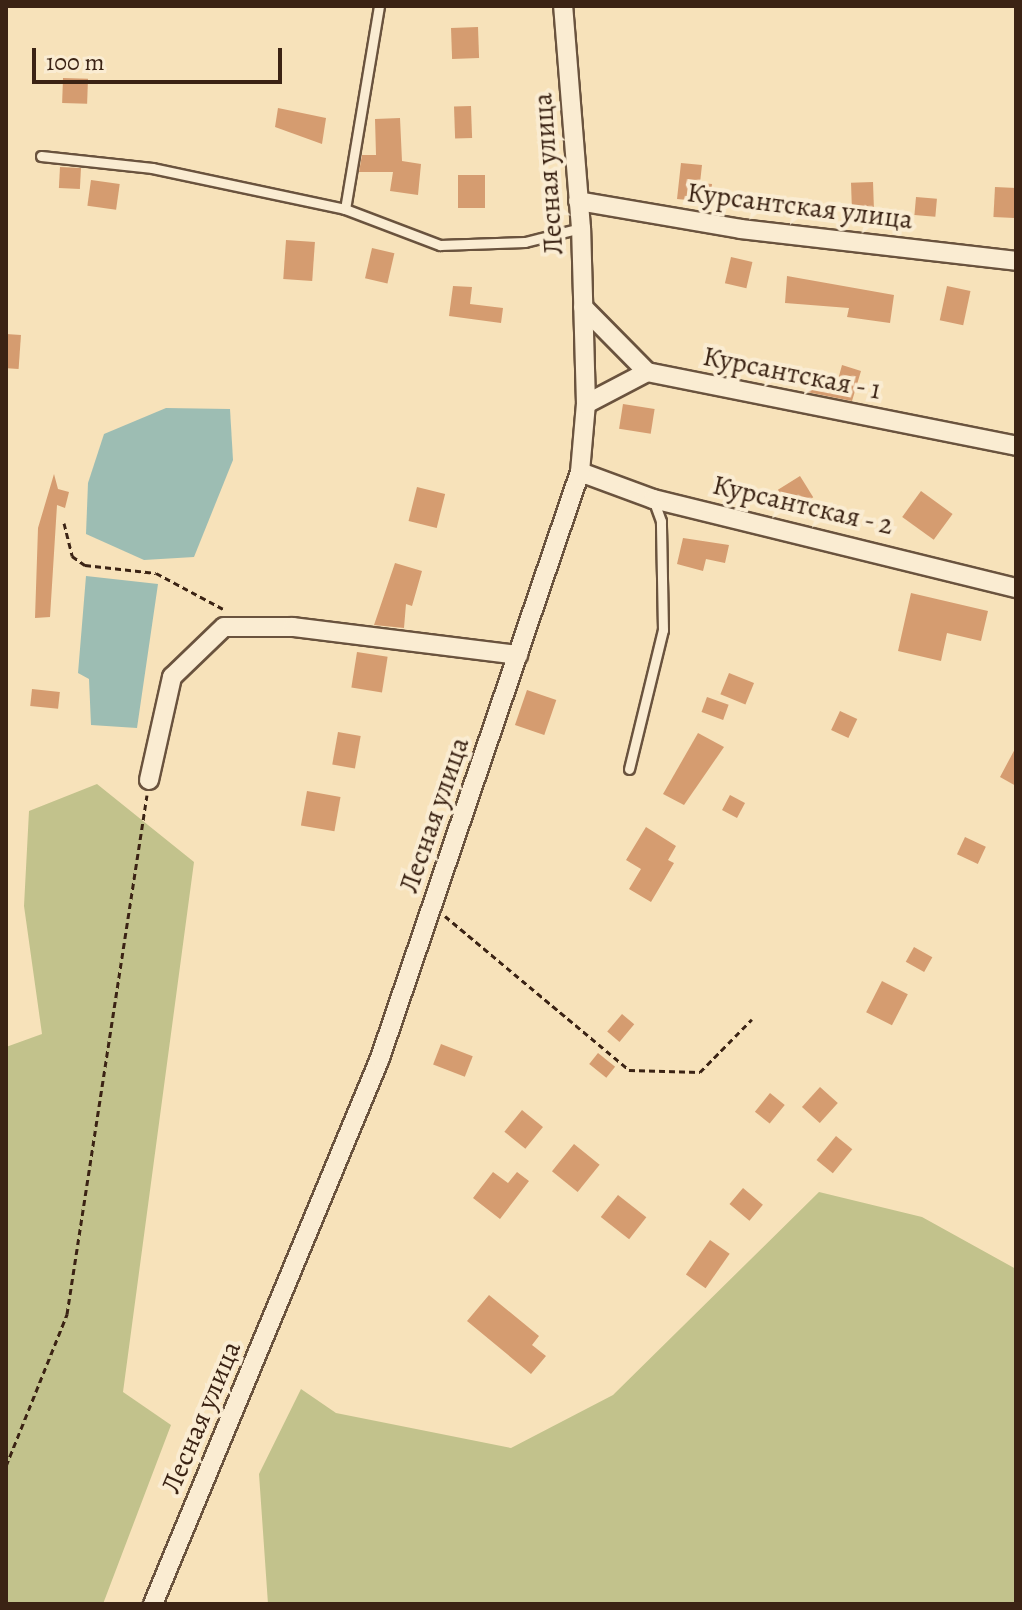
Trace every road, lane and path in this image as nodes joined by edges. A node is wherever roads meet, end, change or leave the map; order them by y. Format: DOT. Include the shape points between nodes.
graph roads {
  1 [pos="379,6"];
  2 [pos="563,6"];
  3 [pos="41,156"];
  4 [pos="578,201"];
  5 [pos="345,209"];
  6 [pos="581,228"];
  7 [pos="1016,261"];
  8 [pos="583,307"];
  9 [pos="647,372"];
  10 [pos="586,404"];
  11 [pos="1016,446"];
  12 [pos="580,472"];
  13 [pos="653,499"];
  14 [pos="64,523"];
  15 [pos="1016,588"];
  16 [pos="225,611"];
  17 [pos="518,655"];
  18 [pos="629,769"];
  19 [pos="149,780"];
  20 [pos="432,906"];
  21 [pos="752,1019"];
  22 [pos="6,1466"];
  23 [pos="153,1604"];
  1 -- 5 [label="lane"];
  2 -- 4 [label="street, Лесная улица"];
  3 -- 5 [label="lane" via="152,168"];
  4 -- 6 [label="street, Лесная улица"];
  4 -- 7 [label="street, Курсантская улица" via="741,229"];
  5 -- 6 [label="lane" via="440,245 525,242"];
  6 -- 8 [label="street, Лесная улица"];
  8 -- 9 [label="street"];
  8 -- 10 [label="street, Лесная улица"];
  9 -- 10 [label="street"];
  9 -- 11 [label="street, Курсантская - 1"];
  10 -- 12 [label="street, Лесная улица"];
  12 -- 13 [label="street, Курсантская - 2"];
  12 -- 17 [label="street, Лесная улица"];
  13 -- 15 [label="street, Курсантская - 2"];
  13 -- 18 [label="lane" via="661,521 663,630"];
  14 -- 16 [label="path" via="72,556 85,565 156,573"];
  17 -- 19 [label="street" via="293,627 224,627 172,677"];
  17 -- 20 [label="street, Лесная улица"];
  19 -- 22 [label="path" via="67,1314"];
  20 -- 21 [label="path" via="629,1070 700,1072"];
  20 -- 23 [label="street, Лесная улица" via="380,1058"];
}
